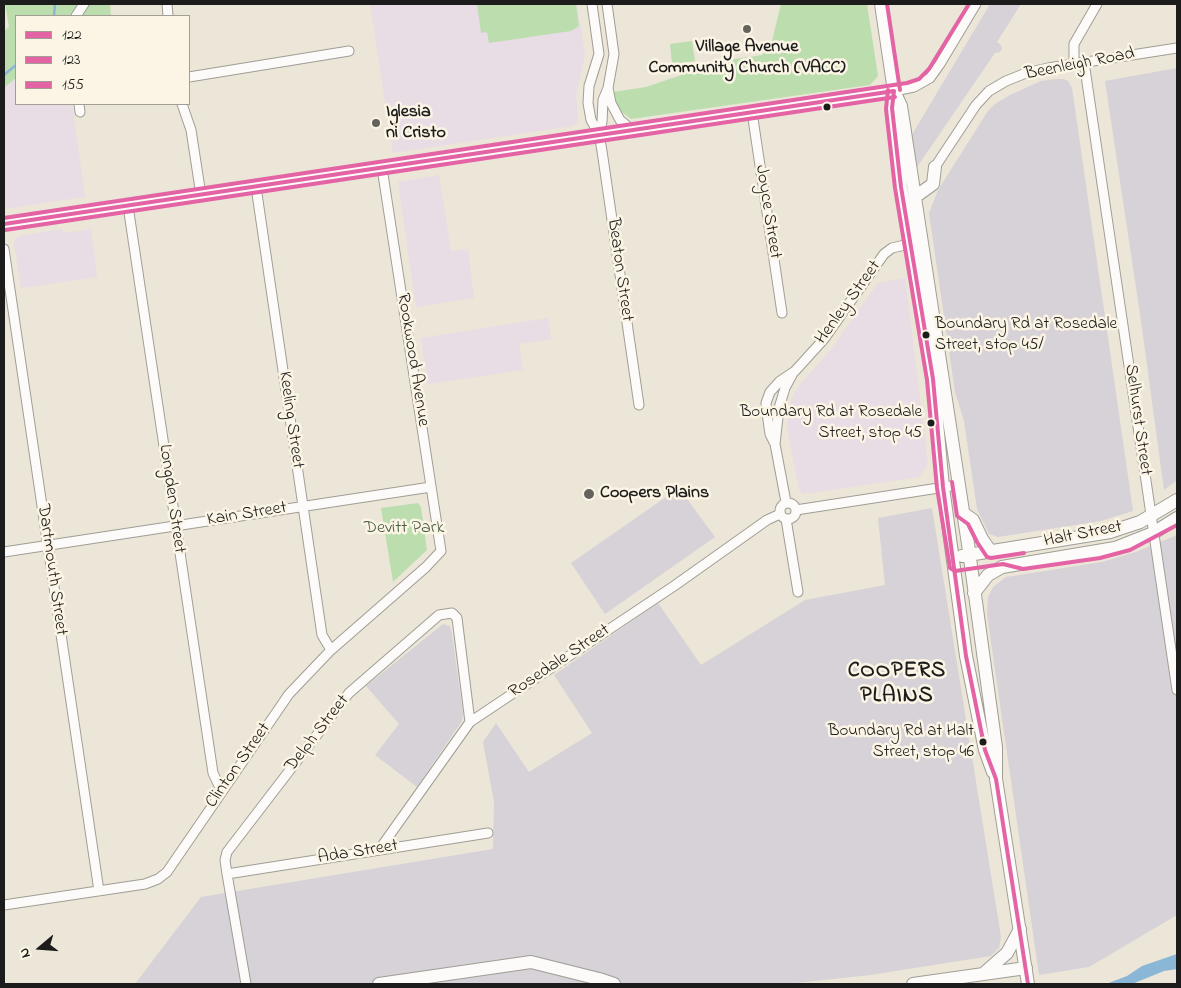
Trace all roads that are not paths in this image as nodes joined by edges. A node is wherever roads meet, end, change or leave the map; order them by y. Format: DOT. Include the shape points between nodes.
graph roads {
  1 [pos="84,4"];
  2 [pos="592,4"];
  3 [pos="607,4"];
  4 [pos="881,4"];
  5 [pos="976,4"];
  6 [pos="1097,4"];
  7 [pos="77,15"];
  8 [pos="1177,48"];
  9 [pos="349,51"];
  10 [pos="1079,62"];
  11 [pos="190,77"];
  12 [pos="608,88"];
  13 [pos="894,91"];
  14 [pos="182,105"];
  15 [pos="752,112"];
  16 [pos="632,130"];
  17 [pos="599,134"];
  18 [pos="935,167"];
  19 [pos="382,168"];
  20 [pos="256,187"];
  21 [pos="201,195"];
  22 [pos="915,197"];
  23 [pos="128,206"];
  24 [pos="4,224"];
  25 [pos="909,244"];
  26 [pos="4,249"];
  27 [pos="782,313"];
  28 [pos="795,371"];
  29 [pos="639,405"];
  30 [pos="775,444"];
  31 [pos="958,485"];
  32 [pos="431,487"];
  33 [pos="943,487"];
  34 [pos="1177,500"];
  35 [pos="786,502"];
  36 [pos="302,506"];
  37 [pos="796,510"];
  38 [pos="963,513"];
  39 [pos="783,516"];
  40 [pos="1151,516"];
  41 [pos="1177,518"];
  42 [pos="175,526"];
  43 [pos="1154,533"];
  44 [pos="48,545"];
  45 [pos="441,551"];
  46 [pos="4,552"];
  47 [pos="991,552"];
  48 [pos="970,559"];
  49 [pos="954,561"];
  50 [pos="1023,564"];
  51 [pos="798,592"];
  52 [pos="974,593"];
  53 [pos="331,650"];
  54 [pos="1177,690"];
  55 [pos="470,722"];
  56 [pos="996,779"];
  57 [pos="221,790"];
  58 [pos="488,833"];
  59 [pos="379,850"];
  60 [pos="227,874"];
  61 [pos="99,890"];
  62 [pos="4,905"];
  63 [pos="1020,929"];
  64 [pos="1026,968"];
  65 [pos="983,974"];
  66 [pos="246,984"];
  67 [pos="379,984"];
  68 [pos="614,984"];
  69 [pos="913,984"];
  70 [pos="1028,984"];
  1 -- 7 [label="street"];
  2 -- 17 [label="street" via="599,54 589,86 588,103 591,120"];
  3 -- 12 [label="street" via="614,54"];
  4 -- 13 [label="main road"];
  5 -- 13 [label="street" via="930,78 914,87"];
  6 -- 10 [label="street, Selhurst Street" via="1074,44"];
  8 -- 10 [label="street, Beenleigh Road"];
  9 -- 11 [label="street"];
  10 -- 18 [label="street, Beenleigh Road" via="1026,74 990,91 976,105"];
  10 -- 40 [label="street, Selhurst Street"];
  12 -- 16 [label="street" via="620,120"];
  12 -- 17 [label="street" via="603,100"];
  13 -- 15 [label="main road"];
  13 -- 22 [label="main road" via="901,106"];
  13 -- 25 [label="main road" via="892,108"];
  14 -- 21 [label="street" via="191,130"];
  15 -- 16 [label="main road"];
  15 -- 27 [label="street, Joyce Street"];
  16 -- 17 [label="main road"];
  17 -- 19 [label="main road"];
  17 -- 29 [label="street, Beaton Street"];
  18 -- 22 [label="main road" via="933,184"];
  19 -- 20 [label="main road"];
  19 -- 32 [label="street, Rookwood Avenue"];
  20 -- 21 [label="main road"];
  20 -- 36 [label="street, Keeling Street"];
  21 -- 23 [label="main road"];
  22 -- 31 [label="main road"];
  23 -- 24 [label="main road"];
  23 -- 42 [label="street, Longden Street"];
  25 -- 28 [label="street, Henley Street" via="892,248 884,254 830,332"];
  25 -- 33 [label="main road" via="933,379"];
  26 -- 44 [label="street, Dartmouth Street"];
  28 -- 30 [label="street, Henley Street" via="778,408"];
  28 -- 30 [label="street, Henley Street" via="772,388 767,400 770,434"];
  30 -- 35 [label="street, Henley Street"];
  31 -- 33 [label="street"];
  31 -- 38 [label="main road"];
  32 -- 36 [label="street, Kain Street"];
  32 -- 45 [label="street, Rookwood Avenue"];
  33 -- 37 [label="street"];
  33 -- 49 [label="main road"];
  34 -- 40 [label="main road, Halt Street"];
  35 -- 37 [label="street" via="793,504"];
  35 -- 39 [label="street" via="780,508"];
  36 -- 42 [label="street, Kain Street"];
  36 -- 53 [label="street, Keeling Street" via="322,635"];
  37 -- 39 [label="street" via="793,517"];
  38 -- 47 [label="main road" via="972,520"];
  38 -- 48 [label="main road"];
  39 -- 51 [label="street"];
  39 -- 55 [label="street, Rosedale Street" via="767,520"];
  40 -- 43 [label="street, Selhurst Street"];
  40 -- 47 [label="main road, Halt Street" via="1110,532"];
  41 -- 43 [label="main road, Halt Street"];
  42 -- 44 [label="street, Kain Street"];
  42 -- 57 [label="street, Longden Street" via="213,773"];
  43 -- 50 [label="main road, Halt Street" via="1099,552"];
  43 -- 54 [label="street, Selhurst Street"];
  44 -- 46 [label="street, Kain Street"];
  44 -- 61 [label="street, Dartmouth Street"];
  45 -- 53 [label="street, Clinton Street"];
  47 -- 48 [label="main road, Halt Street"];
  48 -- 49 [label="main road, Halt Street"];
  48 -- 50 [label="main road, Halt Street" via="1003,558"];
  48 -- 52 [label="main road"];
  49 -- 56 [label="main road" via="973,694 985,750"];
  50 -- 52 [label="main road" via="994,570"];
  52 -- 56 [label="main road" via="996,747"];
  53 -- 57 [label="street, Clinton Street" via="289,694"];
  55 -- 59 [label="street, Rosedale Street"];
  55 -- 60 [label="street, Delph Street" via="457,618 452,613 440,615 349,693 227,852"];
  56 -- 63 [label="main road"];
  57 -- 61 [label="street, Clinton Street" via="167,872 145,884"];
  58 -- 59 [label="street, Ada Street"];
  59 -- 60 [label="street, Ada Street"];
  60 -- 66 [label="street, Delph Street"];
  61 -- 62 [label="street, Clinton Street"];
  63 -- 64 [label="main road"];
  63 -- 65 [label="main road" via="1007,953"];
  64 -- 65 [label="main road"];
  64 -- 70 [label="main road"];
  65 -- 69 [label="main road"];
  67 -- 68 [label="main road" via="531,962"];
}
